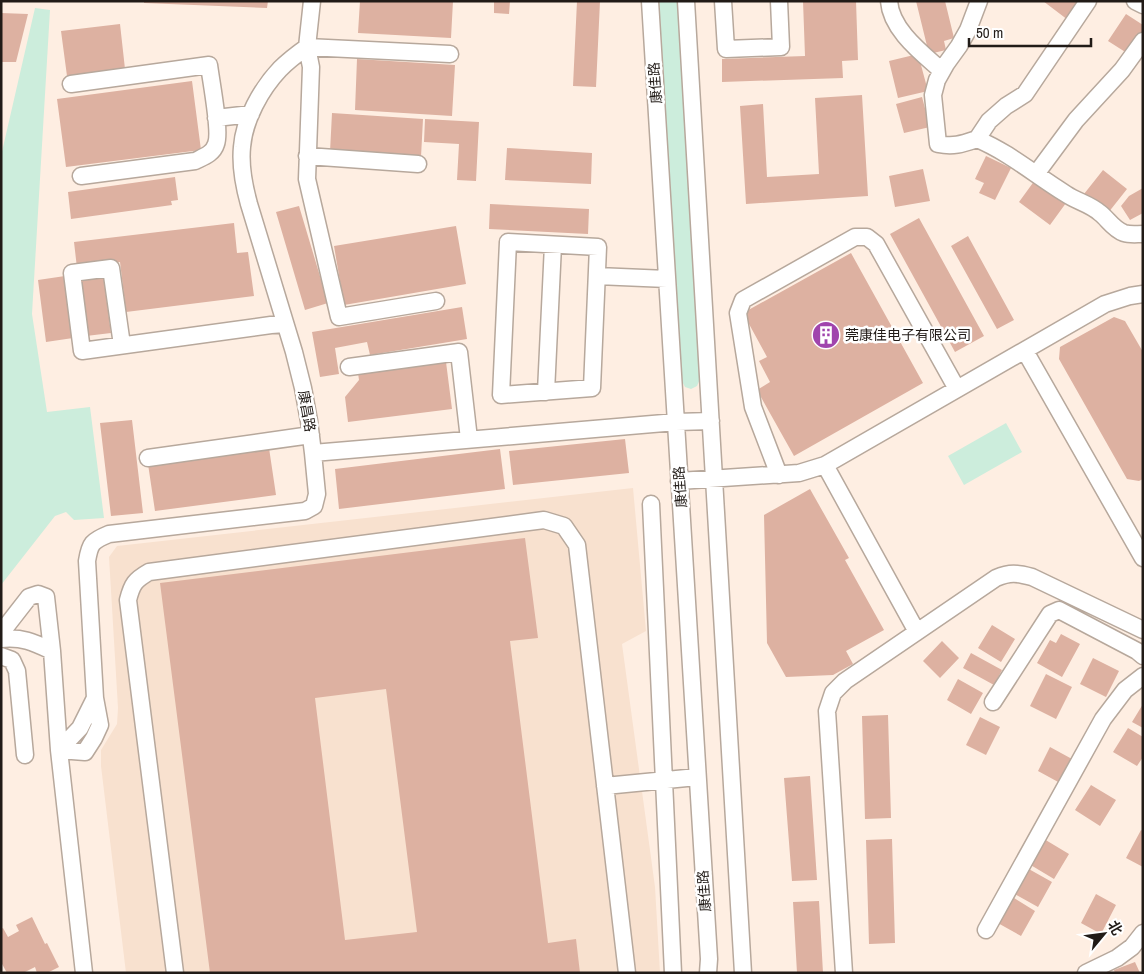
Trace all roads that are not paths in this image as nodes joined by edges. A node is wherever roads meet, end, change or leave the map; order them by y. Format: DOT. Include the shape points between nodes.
graph roads {
  1 [pos="312,1"];
  2 [pos="650,1"];
  3 [pos="686,1"];
  4 [pos="723,1"];
  5 [pos="779,1"];
  6 [pos="889,1"];
  7 [pos="979,1"];
  8 [pos="1088,1"];
  9 [pos="1135,1"];
  10 [pos="1143,5"];
  11 [pos="1143,41"];
  12 [pos="307,47"];
  13 [pos="450,54"];
  14 [pos="942,71"];
  15 [pos="71,84"];
  16 [pos="251,114"];
  17 [pos="216,118"];
  18 [pos="977,139"];
  19 [pos="307,156"];
  20 [pos="418,164"];
  21 [pos="1036,174"];
  22 [pos="81,176"];
  23 [pos="1143,234"];
  24 [pos="552,245"];
  25 [pos="597,276"];
  26 [pos="667,280"];
  27 [pos="1143,294"];
  28 [pos="436,301"];
  29 [pos="285,324"];
  30 [pos="122,345"];
  31 [pos="1025,351"];
  32 [pos="349,367"];
  33 [pos="957,390"];
  34 [pos="546,392"];
  35 [pos="711,421"];
  36 [pos="676,422"];
  37 [pos="311,435"];
  38 [pos="469,439"];
  39 [pos="313,453"];
  40 [pos="148,458"];
  41 [pos="825,465"];
  42 [pos="779,474"];
  43 [pos="714,479"];
  44 [pos="679,481"];
  45 [pos="651,504"];
  46 [pos="1143,558"];
  47 [pos="1143,630"];
  48 [pos="916,632"];
  49 [pos="1,633"];
  50 [pos="1,639"];
  51 [pos="52,652"];
  52 [pos="1,656"];
  53 [pos="1143,656"];
  54 [pos="1143,676"];
  55 [pos="993,702"];
  56 [pos="59,750"];
  57 [pos="25,755"];
  58 [pos="697,776"];
  59 [pos="664,780"];
  60 [pos="605,786"];
  61 [pos="986,930"];
  62 [pos="1143,933"];
  63 [pos="84,973"];
  64 [pos="175,973"];
  65 [pos="627,973"];
  66 [pos="673,973"];
  67 [pos="708,973"];
  68 [pos="743,973"];
  69 [pos="844,973"];
  70 [pos="1086,973"];
  1 -- 12 [label="street"];
  2 -- 26 [label="street, 康佳路"];
  3 -- 35 [label="street"];
  4 -- 5 [label="street" via="726,49 781,47"];
  6 -- 14 [label="street" via="897,25"];
  7 -- 14 [label="street" via="968,30"];
  8 -- 18 [label="street" via="1025,94 989,121"];
  9 -- 10 [label="street"];
  11 -- 21 [label="street" via="1122,70 1076,120"];
  12 -- 13 [label="street"];
  12 -- 16 [label="street, 康昌路" via="280,69"];
  12 -- 19 [label="street" via="311,67"];
  14 -- 18 [label="street" via="933,95 938,144 960,145"];
  15 -- 17 [label="street" via="209,65"];
  16 -- 17 [label="street"];
  16 -- 29 [label="street, 康昌路" via="244,130 242,148 244,184"];
  17 -- 22 [label="street" via="216,145 208,155 195,161"];
  18 -- 21 [label="street" via="1010,155"];
  19 -- 20 [label="street"];
  19 -- 28 [label="street" via="307,179 339,317"];
  21 -- 23 [label="street" via="1067,196 1100,213 1114,228 1133,235"];
  24 -- 25 [label="street" via="598,247"];
  24 -- 34 [label="street"];
  24 -- 34 [label="street" via="508,242 501,395"];
  25 -- 26 [label="street"];
  25 -- 34 [label="street" via="592,388"];
  26 -- 36 [label="street, 康佳路"];
  27 -- 31 [label="street" via="1106,304"];
  29 -- 30 [label="street"];
  29 -- 37 [label="street, 康昌路" via="303,388"];
  30 -- 30 [label="street" via="111,268 72,273 82,351"];
  31 -- 33 [label="street"];
  31 -- 46 [label="street"];
  32 -- 38 [label="street" via="459,352"];
  33 -- 41 [label="street"];
  33 -- 42 [label="street" via="876,244 867,237 855,237 743,300 738,313 753,407"];
  35 -- 36 [label="street"];
  35 -- 43 [label="street"];
  36 -- 38 [label="street"];
  36 -- 44 [label="street, 康佳路"];
  37 -- 39 [label="street, 康昌路"];
  37 -- 40 [label="street"];
  38 -- 39 [label="street"];
  39 -- 56 [label="street, 康昌路" via="317,494 314,506 305,511 109,534 96,539 89,549 87,562 95,698 100,725 85,752"];
  41 -- 42 [label="street" via="799,473"];
  41 -- 48 [label="street"];
  42 -- 43 [label="street"];
  43 -- 44 [label="street"];
  43 -- 68 [label="street"];
  44 -- 58 [label="street, 康佳路"];
  45 -- 59 [label="street"];
  47 -- 48 [label="street" via="1032,577 1007,573"];
  48 -- 69 [label="street" via="845,680 833,693 827,711"];
  49 -- 51 [label="street" via="28,597 38,594 46,597"];
  50 -- 51 [label="street" via="33,642"];
  51 -- 56 [label="street"];
  52 -- 57 [label="street" via="12,660 17,671"];
  53 -- 55 [label="street" via="1059,610 1050,614"];
  54 -- 61 [label="street" via="1125,690 1103,719"];
  56 -- 63 [label="street"];
  58 -- 59 [label="street"];
  58 -- 67 [label="street, 康佳路"];
  59 -- 60 [label="street"];
  59 -- 66 [label="street"];
  60 -- 64 [label="street" via="576,545 564,526 544,520 149,572 138,578 128,600"];
  60 -- 65 [label="street"];
  62 -- 70 [label="street" via="1117,958"];
}
